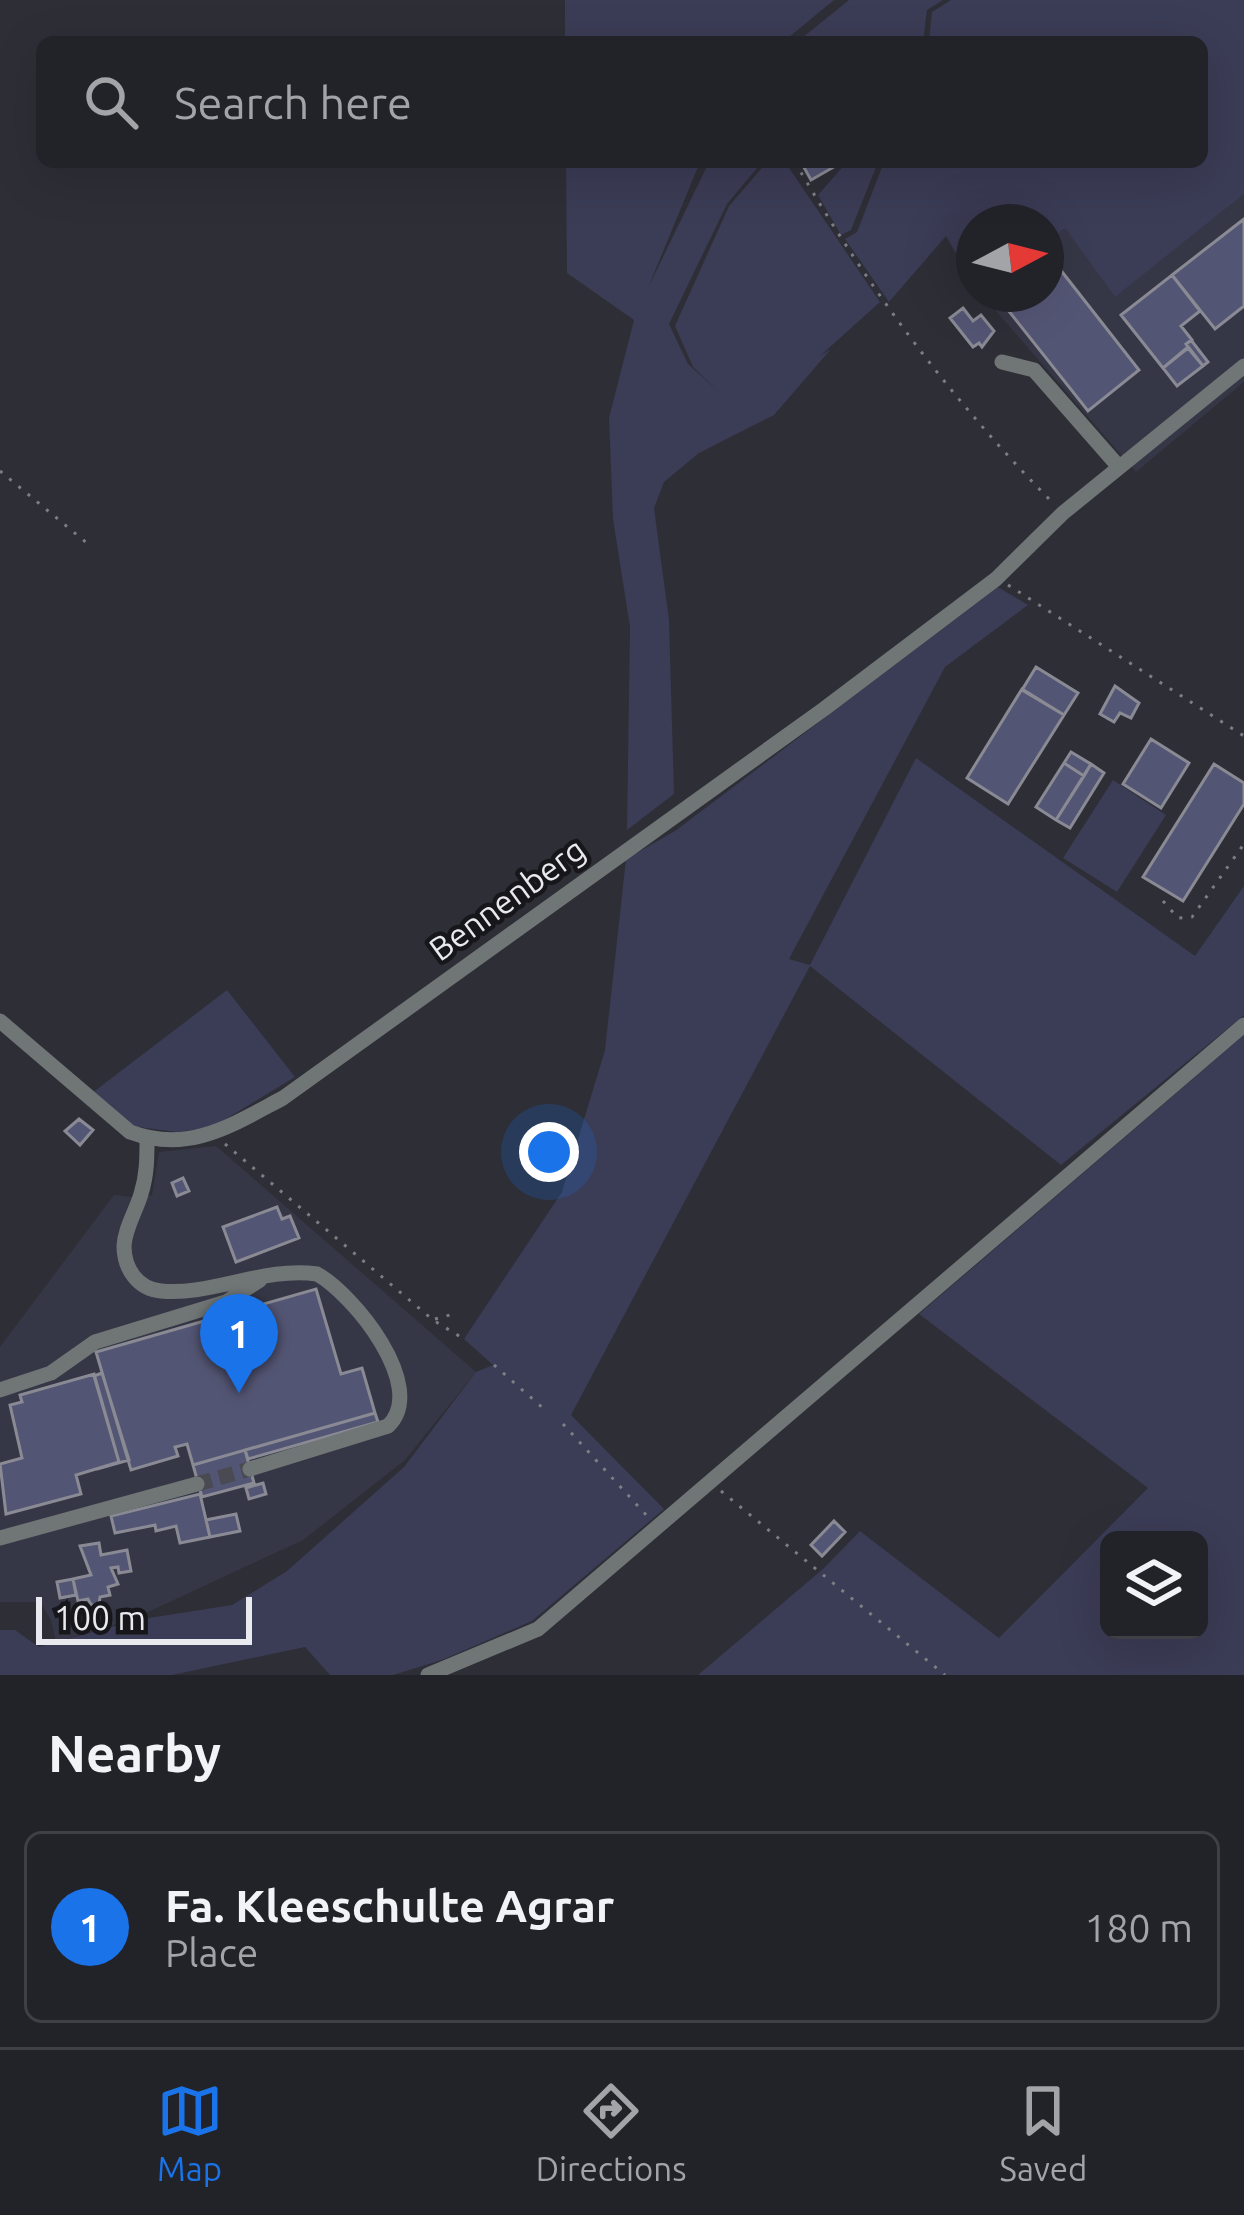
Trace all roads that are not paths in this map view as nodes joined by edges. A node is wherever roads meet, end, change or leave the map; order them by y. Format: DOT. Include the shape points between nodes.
graph roads {
  1 [pos="1002,362"];
  2 [pos="1244,366"];
  3 [pos="1119,467"];
  4 [pos="0,1021"];
  5 [pos="1244,1025"];
  6 [pos="147,1138"];
  7 [pos="266,1276"];
  8 [pos="0,1390"];
  9 [pos="250,1469"];
  10 [pos="197,1484"];
  11 [pos="0,1538"];
  12 [pos="428,1675"];
  1 -- 3 [label="street" via="1034,370"];
  2 -- 3 [label="street, Bennenberg"];
  3 -- 6 [label="street, Bennenberg" via="996,578 824,709 283,1098 214,1135"];
  4 -- 6 [label="street" via="112,1120"];
  5 -- 12 [label="street" via="538,1629"];
  6 -- 7 [label="street" via="146,1174 125,1236 131,1274 160,1291"];
  7 -- 8 [label="street" via="226,1302 95,1342 51,1373"];
  7 -- 9 [label="street" via="303,1272 332,1282 395,1366 400,1398 397,1418 378,1431"];
  10 -- 11 [label="street"];
}
